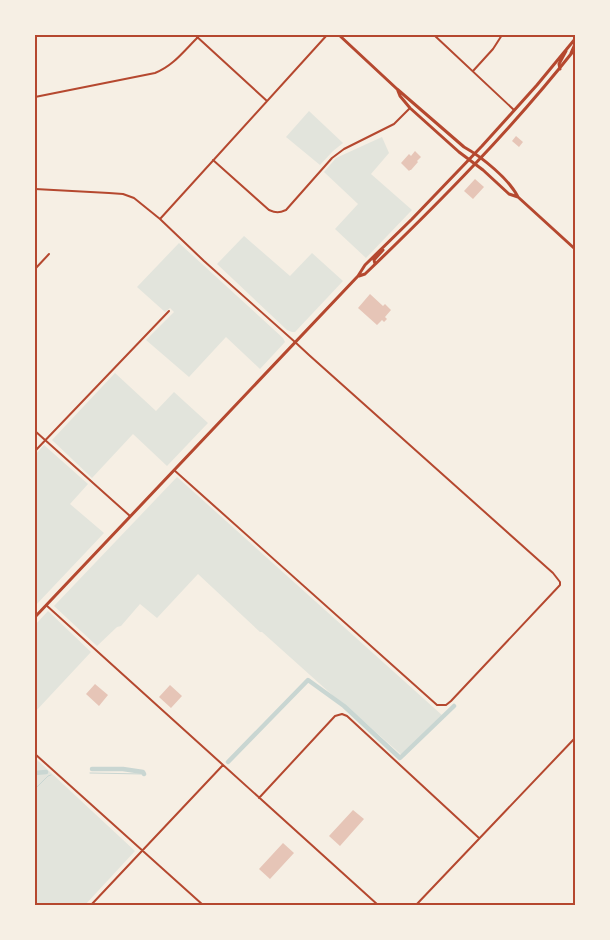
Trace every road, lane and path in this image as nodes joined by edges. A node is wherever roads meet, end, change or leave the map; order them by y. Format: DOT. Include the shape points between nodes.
graph roads {
  1 [pos="327,35"];
  2 [pos="339,35"];
  3 [pos="434,35"];
  4 [pos="502,35"];
  5 [pos="196,36"];
  6 [pos="575,39"];
  7 [pos="575,44"];
  8 [pos="568,46"];
  9 [pos="575,49"];
  10 [pos="570,56"];
  11 [pos="560,69"];
  12 [pos="473,71"];
  13 [pos="397,89"];
  14 [pos="35,97"];
  15 [pos="267,101"];
  16 [pos="410,108"];
  17 [pos="514,110"];
  18 [pos="424,112"];
  19 [pos="475,153"];
  20 [pos="481,158"];
  21 [pos="468,159"];
  22 [pos="213,160"];
  23 [pos="475,164"];
  24 [pos="35,189"];
  25 [pos="518,197"];
  26 [pos="160,219"];
  27 [pos="387,243"];
  28 [pos="574,246"];
  29 [pos="49,254"];
  30 [pos="375,264"];
  31 [pos="35,268"];
  32 [pos="358,276"];
  33 [pos="169,311"];
  34 [pos="295,342"];
  35 [pos="35,431"];
  36 [pos="45,441"];
  37 [pos="35,451"];
  38 [pos="174,470"];
  39 [pos="130,516"];
  40 [pos="46,605"];
  41 [pos="35,616"];
  42 [pos="575,738"];
  43 [pos="35,754"];
  44 [pos="223,765"];
  45 [pos="259,798"];
  46 [pos="479,838"];
  47 [pos="143,850"];
  48 [pos="92,905"];
  49 [pos="203,905"];
  50 [pos="378,905"];
  51 [pos="416,905"];
  1 -- 15 [label="street"];
  2 -- 13 [label="main road"];
  3 -- 12 [label="street"];
  4 -- 12 [label="street"];
  5 -- 14 [label="street" via="174,62 155,73"];
  5 -- 15 [label="street"];
  6 -- 8 [label="main road"];
  7 -- 10 [label="main road"];
  8 -- 11 [label="main road" via="559,64"];
  8 -- 17 [label="main road"];
  9 -- 10 [label="main road"];
  10 -- 11 [label="main road"];
  11 -- 20 [label="main road"];
  12 -- 17 [label="street"];
  13 -- 16 [label="main road"];
  13 -- 18 [label="main road"];
  15 -- 22 [label="street"];
  16 -- 18 [label="main road"];
  16 -- 21 [label="main road"];
  16 -- 22 [label="street" via="394,124 332,158 281,212 269,210"];
  17 -- 19 [label="main road"];
  18 -- 19 [label="main road"];
  19 -- 20 [label="main road"];
  19 -- 21 [label="main road"];
  20 -- 23 [label="main road"];
  20 -- 25 [label="main road" via="514,189"];
  21 -- 23 [label="main road"];
  21 -- 27 [label="main road"];
  22 -- 26 [label="street"];
  23 -- 25 [label="main road" via="509,194"];
  23 -- 30 [label="main road"];
  24 -- 26 [label="street" via="122,194 134,198"];
  25 -- 28 [label="main road"];
  26 -- 34 [label="street"];
  27 -- 30 [label="main road" via="374,260"];
  27 -- 32 [label="main road"];
  29 -- 31 [label="street"];
  30 -- 32 [label="main road"];
  32 -- 34 [label="main road"];
  33 -- 36 [label="street"];
  34 -- 38 [label="main road"];
  34 -- 38 [label="street" via="560,582 558,588 451,702 441,706 434,703"];
  35 -- 36 [label="street"];
  36 -- 37 [label="street"];
  36 -- 39 [label="street"];
  38 -- 39 [label="main road"];
  39 -- 40 [label="main road"];
  40 -- 41 [label="main road"];
  40 -- 44 [label="street"];
  42 -- 46 [label="street"];
  43 -- 47 [label="street"];
  44 -- 45 [label="street"];
  44 -- 47 [label="street"];
  45 -- 46 [label="street" via="335,716 342,714"];
  45 -- 50 [label="street"];
  46 -- 51 [label="street"];
  47 -- 48 [label="street"];
  47 -- 49 [label="street"];
}
